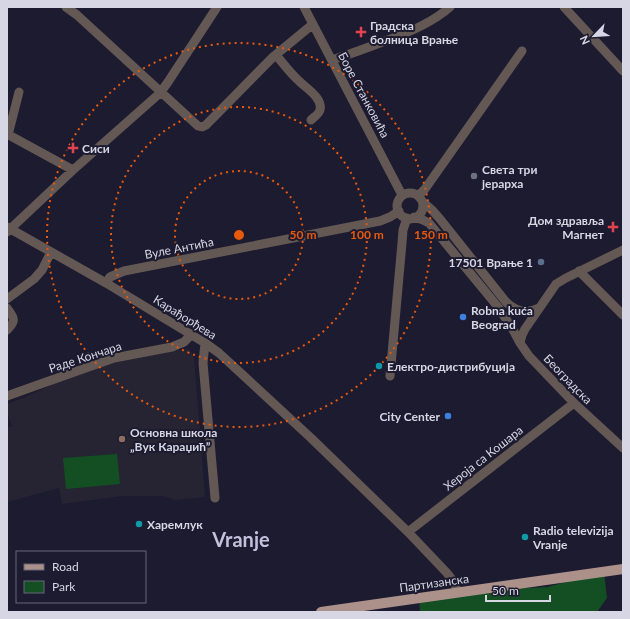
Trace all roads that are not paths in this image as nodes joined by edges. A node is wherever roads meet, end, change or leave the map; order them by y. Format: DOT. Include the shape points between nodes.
graph roads {
  1 [pos="66,7"];
  2 [pos="217,7"];
  3 [pos="304,7"];
  4 [pos="450,7"];
  5 [pos="564,7"];
  6 [pos="313,24"];
  7 [pos="522,51"];
  8 [pos="276,54"];
  9 [pos="332,60"];
  10 [pos="623,71"];
  11 [pos="19,92"];
  12 [pos="160,92"];
  13 [pos="311,120"];
  14 [pos="8,135"];
  15 [pos="73,170"];
  16 [pos="402,195"];
  17 [pos="420,199"];
  18 [pos="399,211"];
  19 [pos="410,218"];
  20 [pos="8,229"];
  21 [pos="623,250"];
  22 [pos="52,252"];
  23 [pos="579,271"];
  24 [pos="106,282"];
  25 [pos="7,299"];
  26 [pos="7,308"];
  27 [pos="539,308"];
  28 [pos="623,315"];
  29 [pos="7,330"];
  30 [pos="192,334"];
  31 [pos="205,343"];
  32 [pos="520,343"];
  33 [pos="390,376"];
  34 [pos="7,396"];
  35 [pos="574,403"];
  36 [pos="623,448"];
  37 [pos="215,498"];
  38 [pos="408,532"];
  39 [pos="623,569"];
  40 [pos="458,592"];
  41 [pos="321,612"];
  1 -- 12 [label="street"];
  2 -- 12 [label="street"];
  3 -- 6 [label="street, Боре Станковића"];
  4 -- 9 [label="street" via="439,16 408,32"];
  5 -- 10 [label="street"];
  6 -- 8 [label="street"];
  6 -- 9 [label="street, Боре Станковића"];
  7 -- 17 [label="street"];
  8 -- 12 [label="street" via="206,125 198,126"];
  8 -- 13 [label="street" via="318,100 320,110"];
  9 -- 16 [label="street, Боре Станковића"];
  11 -- 14 [label="street"];
  12 -- 15 [label="street"];
  14 -- 15 [label="street"];
  15 -- 20 [label="street"];
  16 -- 17 [label="street" via="415,194"];
  16 -- 18 [label="street" via="397,204"];
  17 -- 19 [label="street" via="422,210 417,216"];
  17 -- 27 [label="street" via="440,219 512,308 523,312"];
  18 -- 19 [label="street" via="403,216"];
  18 -- 24 [label="street, Вуле Антића" via="380,221 124,271 110,277"];
  19 -- 32 [label="street, Београдска" via="429,223 498,307"];
  19 -- 33 [label="street" via="403,230"];
  20 -- 22 [label="street, Карађорђева"];
  21 -- 23 [label="street"];
  22 -- 24 [label="street, Карађорђева"];
  22 -- 25 [label="street" via="34,279"];
  23 -- 27 [label="street" via="556,284"];
  23 -- 28 [label="street"];
  24 -- 30 [label="street, Карађорђева"];
  26 -- 29 [label="street" via="13,317 12,325"];
  27 -- 32 [label="street" via="524,329"];
  30 -- 31 [label="street, Карађорђева"];
  30 -- 34 [label="street, Раде Кончара" via="184,342 172,347 114,358"];
  31 -- 37 [label="street" via="203,363"];
  31 -- 38 [label="street, Карађорђева" via="236,368"];
  32 -- 35 [label="street, Београдска" via="529,356"];
  35 -- 36 [label="street, Београдска"];
  35 -- 38 [label="street, Хероја са Кошара"];
  38 -- 40 [label="street, Карађорђева" via="453,580"];
  39 -- 40 [label="main road, Партизанска"];
  40 -- 41 [label="main road, Партизанска"];
}
